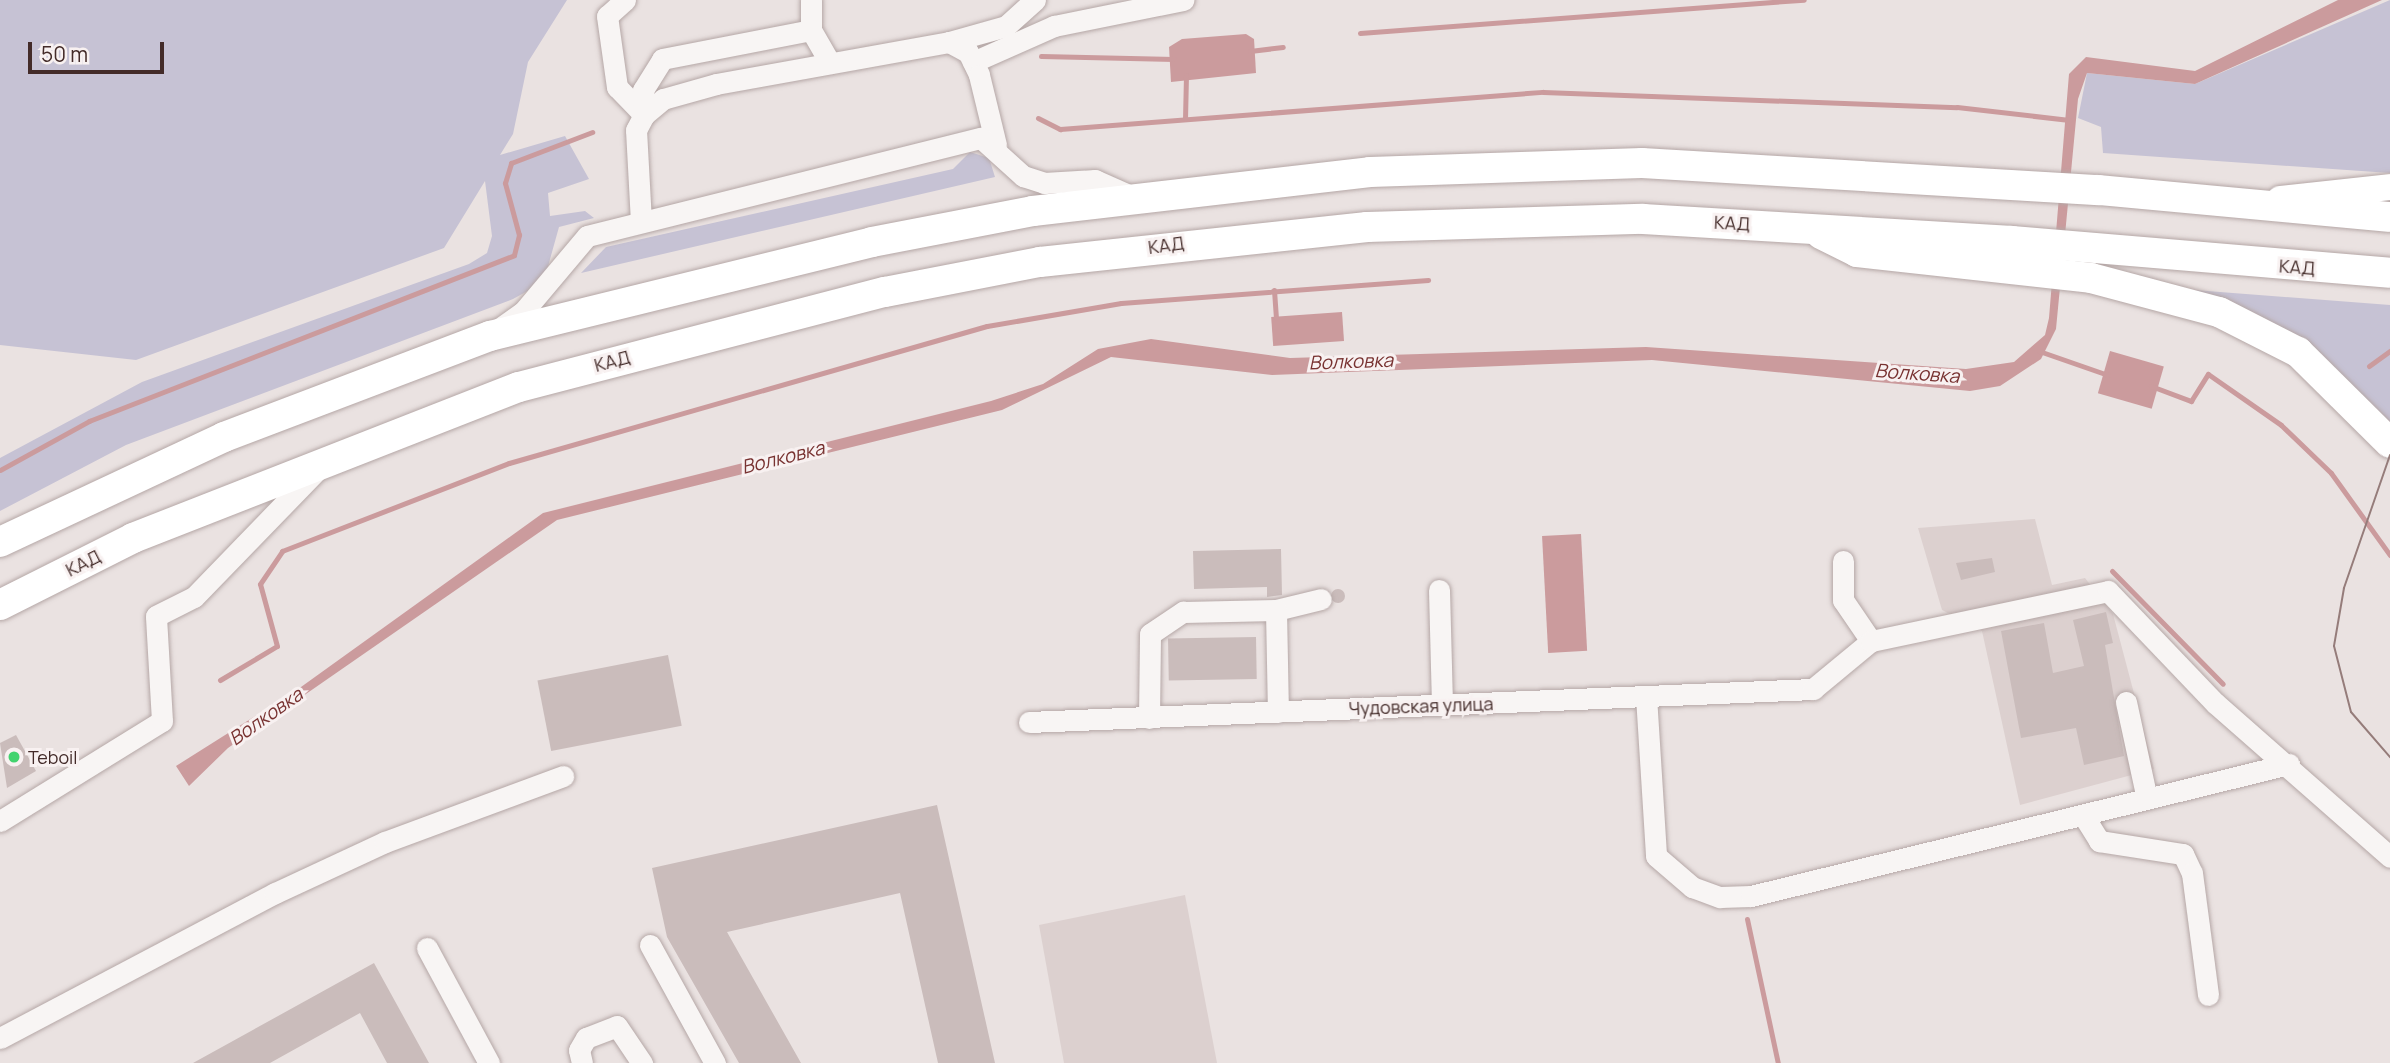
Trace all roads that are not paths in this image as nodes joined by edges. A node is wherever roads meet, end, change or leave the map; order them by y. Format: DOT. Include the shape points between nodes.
graph roads {
  1 [pos="625,0"];
  2 [pos="811,0"];
  3 [pos="1035,0"];
  4 [pos="1183,0"];
  5 [pos="811,30"];
  6 [pos="949,42"];
  7 [pos="829,61"];
  8 [pos="973,62"];
  9 [pos="644,115"];
  10 [pos="996,145"];
  11 [pos="2390,187"];
  12 [pos="1133,198"];
  13 [pos="2241,203"];
  14 [pos="2390,217"];
  15 [pos="640,222"];
  16 [pos="2011,255"];
  17 [pos="2390,273"];
  18 [pos="489,336"];
  19 [pos="2390,443"];
  20 [pos="329,457"];
  21 [pos="0,542"];
  22 [pos="1843,561"];
  23 [pos="1439,590"];
  24 [pos="1321,599"];
  25 [pos="0,605"];
  26 [pos="1276,610"];
  27 [pos="1871,641"];
  28 [pos="1646,696"];
  29 [pos="2126,702"];
  30 [pos="1442,705"];
  31 [pos="1278,712"];
  32 [pos="1149,718"];
  33 [pos="1029,722"];
  34 [pos="2289,764"];
  35 [pos="563,776"];
  36 [pos="2147,799"];
  37 [pos="2083,815"];
  38 [pos="3,816"];
  39 [pos="2390,857"];
  40 [pos="650,945"];
  41 [pos="427,948"];
  42 [pos="2208,995"];
  43 [pos="0,1038"];
  44 [pos="489,1063"];
  45 [pos="582,1063"];
  46 [pos="642,1063"];
  47 [pos="715,1063"];
  1 -- 9 [label="lane" via="607,16 617,87"];
  2 -- 5 [label="lane"];
  3 -- 6 [label="lane" via="1006,26"];
  4 -- 8 [label="lane" via="1054,26"];
  5 -- 7 [label="lane"];
  5 -- 9 [label="lane" via="662,59 643,90"];
  6 -- 7 [label="lane"];
  6 -- 8 [label="lane"];
  7 -- 9 [label="lane" via="663,99"];
  8 -- 10 [label="lane"];
  9 -- 15 [label="lane" via="636,130"];
  10 -- 12 [label="lane" via="1023,176 1044,183 1095,180"];
  10 -- 15 [label="lane" via="981,138"];
  11 -- 13 [label="main road"];
  12 -- 13 [label="highway" via="1495,164 1735,164"];
  12 -- 18 [label="highway" via="872,242"];
  13 -- 14 [label="highway"];
  15 -- 18 [label="lane" via="587,236 523,312"];
  16 -- 17 [label="highway, КАД" via="2094,248"];
  16 -- 19 [label="highway" via="2183,299 2259,330 2329,376"];
  16 -- 20 [label="highway, КАД" via="1857,252 1808,227 1643,219 1367,227 1040,261 885,292 519,387"];
  18 -- 21 [label="highway" via="224,437"];
  20 -- 25 [label="highway, КАД" via="133,538"];
  20 -- 38 [label="lane" via="194,597 156,616 162,721"];
  22 -- 27 [label="lane" via="1843,600"];
  23 -- 30 [label="lane"];
  24 -- 26 [label="lane"];
  26 -- 31 [label="lane"];
  26 -- 32 [label="lane" via="1183,612 1158,624 1147,645"];
  27 -- 28 [label="lane, Чудовская улица" via="1813,689"];
  27 -- 34 [label="lane" via="2108,591 2215,703"];
  28 -- 30 [label="lane, Чудовская улица"];
  28 -- 37 [label="lane" via="1656,856 1682,881 1720,897 1751,896"];
  29 -- 36 [label="lane"];
  30 -- 31 [label="lane, Чудовская улица"];
  31 -- 32 [label="lane, Чудовская улица"];
  32 -- 33 [label="lane, Чудовская улица"];
  34 -- 36 [label="lane"];
  34 -- 39 [label="lane"];
  35 -- 43 [label="lane" via="385,842 299,881"];
  36 -- 37 [label="lane"];
  37 -- 42 [label="lane" via="2099,841 2183,854 2192,873"];
  40 -- 47 [label="lane"];
  41 -- 44 [label="lane"];
  45 -- 46 [label="lane" via="579,1050 586,1038 617,1026"];
}
